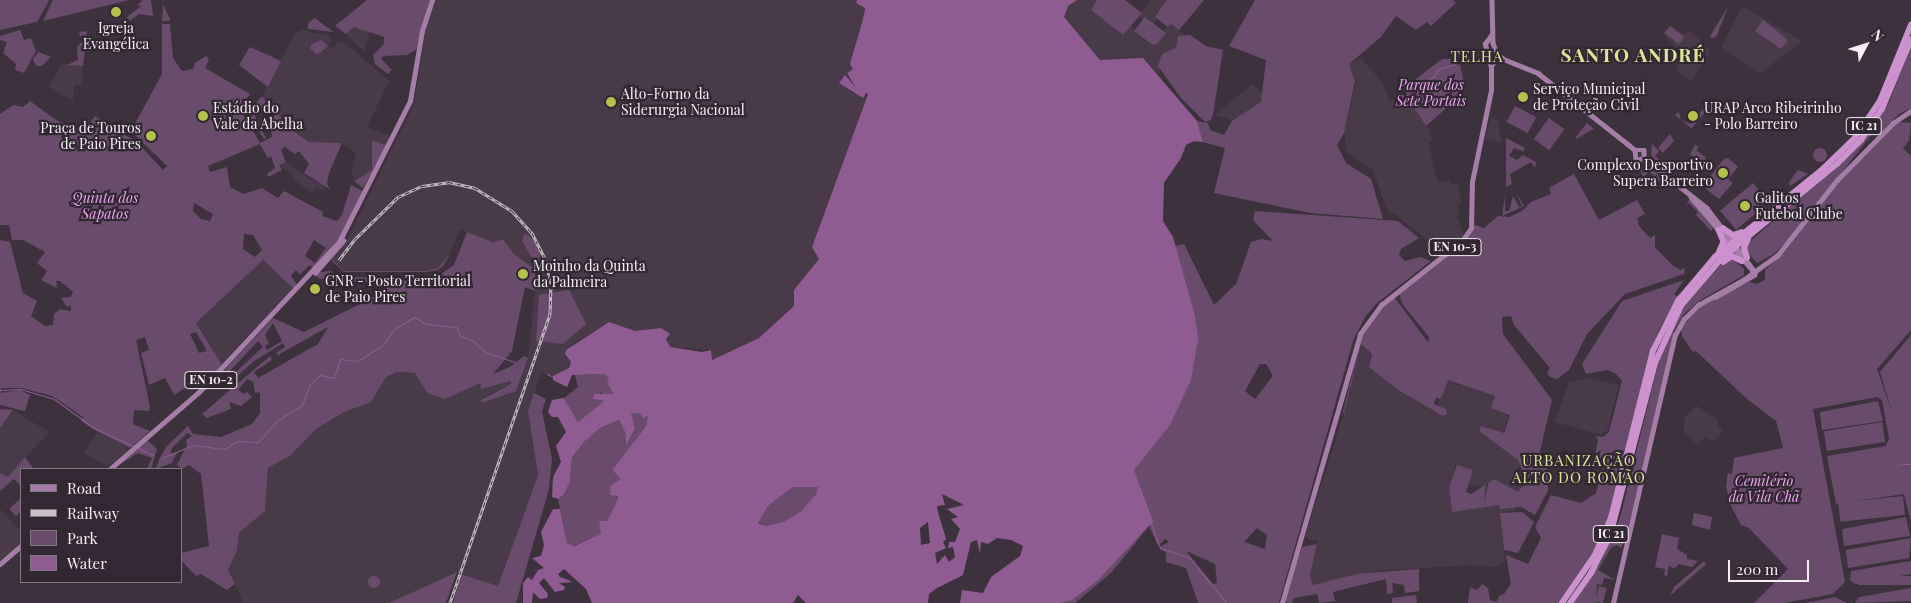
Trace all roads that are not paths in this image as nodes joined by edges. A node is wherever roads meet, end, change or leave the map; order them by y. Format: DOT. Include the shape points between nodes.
graph roads {
  1 [pos="432,0"];
  2 [pos="1492,0"];
  3 [pos="1911,25"];
  4 [pos="1492,34"];
  5 [pos="1911,40"];
  6 [pos="1488,41"];
  7 [pos="1493,43"];
  8 [pos="1497,54"];
  9 [pos="1488,58"];
  10 [pos="1494,60"];
  11 [pos="1506,60"];
  12 [pos="1491,67"];
  13 [pos="1911,111"];
  14 [pos="1635,150"];
  15 [pos="1644,158"];
  16 [pos="1721,229"];
  17 [pos="1753,230"];
  18 [pos="1734,245"];
  19 [pos="1779,254"];
  20 [pos="1715,258"];
  21 [pos="1745,262"];
  22 [pos="1764,264"];
  23 [pos="1753,265"];
  24 [pos="1755,272"];
  25 [pos="1743,280"];
  26 [pos="1692,291"];
  27 [pos="1707,299"];
  28 [pos="111,468"];
  29 [pos="20,547"];
  30 [pos="0,564"];
  31 [pos="1282,603"];
  32 [pos="1562,603"];
  33 [pos="1570,603"];
  34 [pos="1613,603"];
  1 -- 28 [label="main road, EN 10-2" via="422,30 410,101 349,226 304,282 199,392"];
  2 -- 4 [label="main road, EN 10-3"];
  3 -- 17 [label="highway, IC 21" via="1880,101 1855,138"];
  4 -- 6 [label="main road, EN 10-3"];
  4 -- 7 [label="main road, EN 10-3"];
  5 -- 17 [label="highway, IC 21" via="1882,109 1861,140 1837,164"];
  6 -- 7 [label="main road"];
  6 -- 9 [label="main road, EN 10-3" via="1484,46"];
  7 -- 8 [label="main road, EN 10-3"];
  8 -- 10 [label="main road, EN 10-3"];
  8 -- 11 [label="main road"];
  9 -- 10 [label="main road"];
  9 -- 12 [label="main road, EN 10-3"];
  10 -- 11 [label="main road"];
  10 -- 12 [label="main road, EN 10-3"];
  11 -- 14 [label="main road" via="1528,67 1556,85"];
  12 -- 31 [label="main road, EN 10-3" via="1490,100 1472,182 1471,228 1458,244 1381,305 1360,334"];
  13 -- 19 [label="main road" via="1893,123 1837,180"];
  14 -- 15 [label="main road" via="1635,158"];
  14 -- 15 [label="main road" via="1644,150"];
  15 -- 16 [label="main road" via="1700,202"];
  16 -- 17 [label="highway" via="1734,235"];
  16 -- 18 [label="main road"];
  16 -- 20 [label="highway" via="1724,243"];
  17 -- 18 [label="highway, IC 21"];
  17 -- 21 [label="highway" via="1744,245"];
  18 -- 20 [label="highway, IC 21"];
  18 -- 21 [label="main road"];
  18 -- 26 [label="highway, IC 21"];
  19 -- 22 [label="main road"];
  19 -- 24 [label="main road"];
  20 -- 32 [label="highway, IC 21" via="1678,300 1659,336 1611,518 1595,555"];
  21 -- 23 [label="main road"];
  21 -- 24 [label="main road"];
  21 -- 25 [label="main road" via="1748,274"];
  21 -- 26 [label="highway" via="1735,256 1728,258"];
  22 -- 23 [label="main road"];
  22 -- 24 [label="main road"];
  23 -- 24 [label="main road"];
  24 -- 25 [label="main road"];
  24 -- 27 [label="main road" via="1736,288"];
  25 -- 27 [label="main road"];
  26 -- 33 [label="highway, IC 21" via="1669,327 1655,363 1610,536 1591,573"];
  27 -- 34 [label="main road" via="1691,311 1674,339"];
  29 -- 30 [label="main road"];
}
